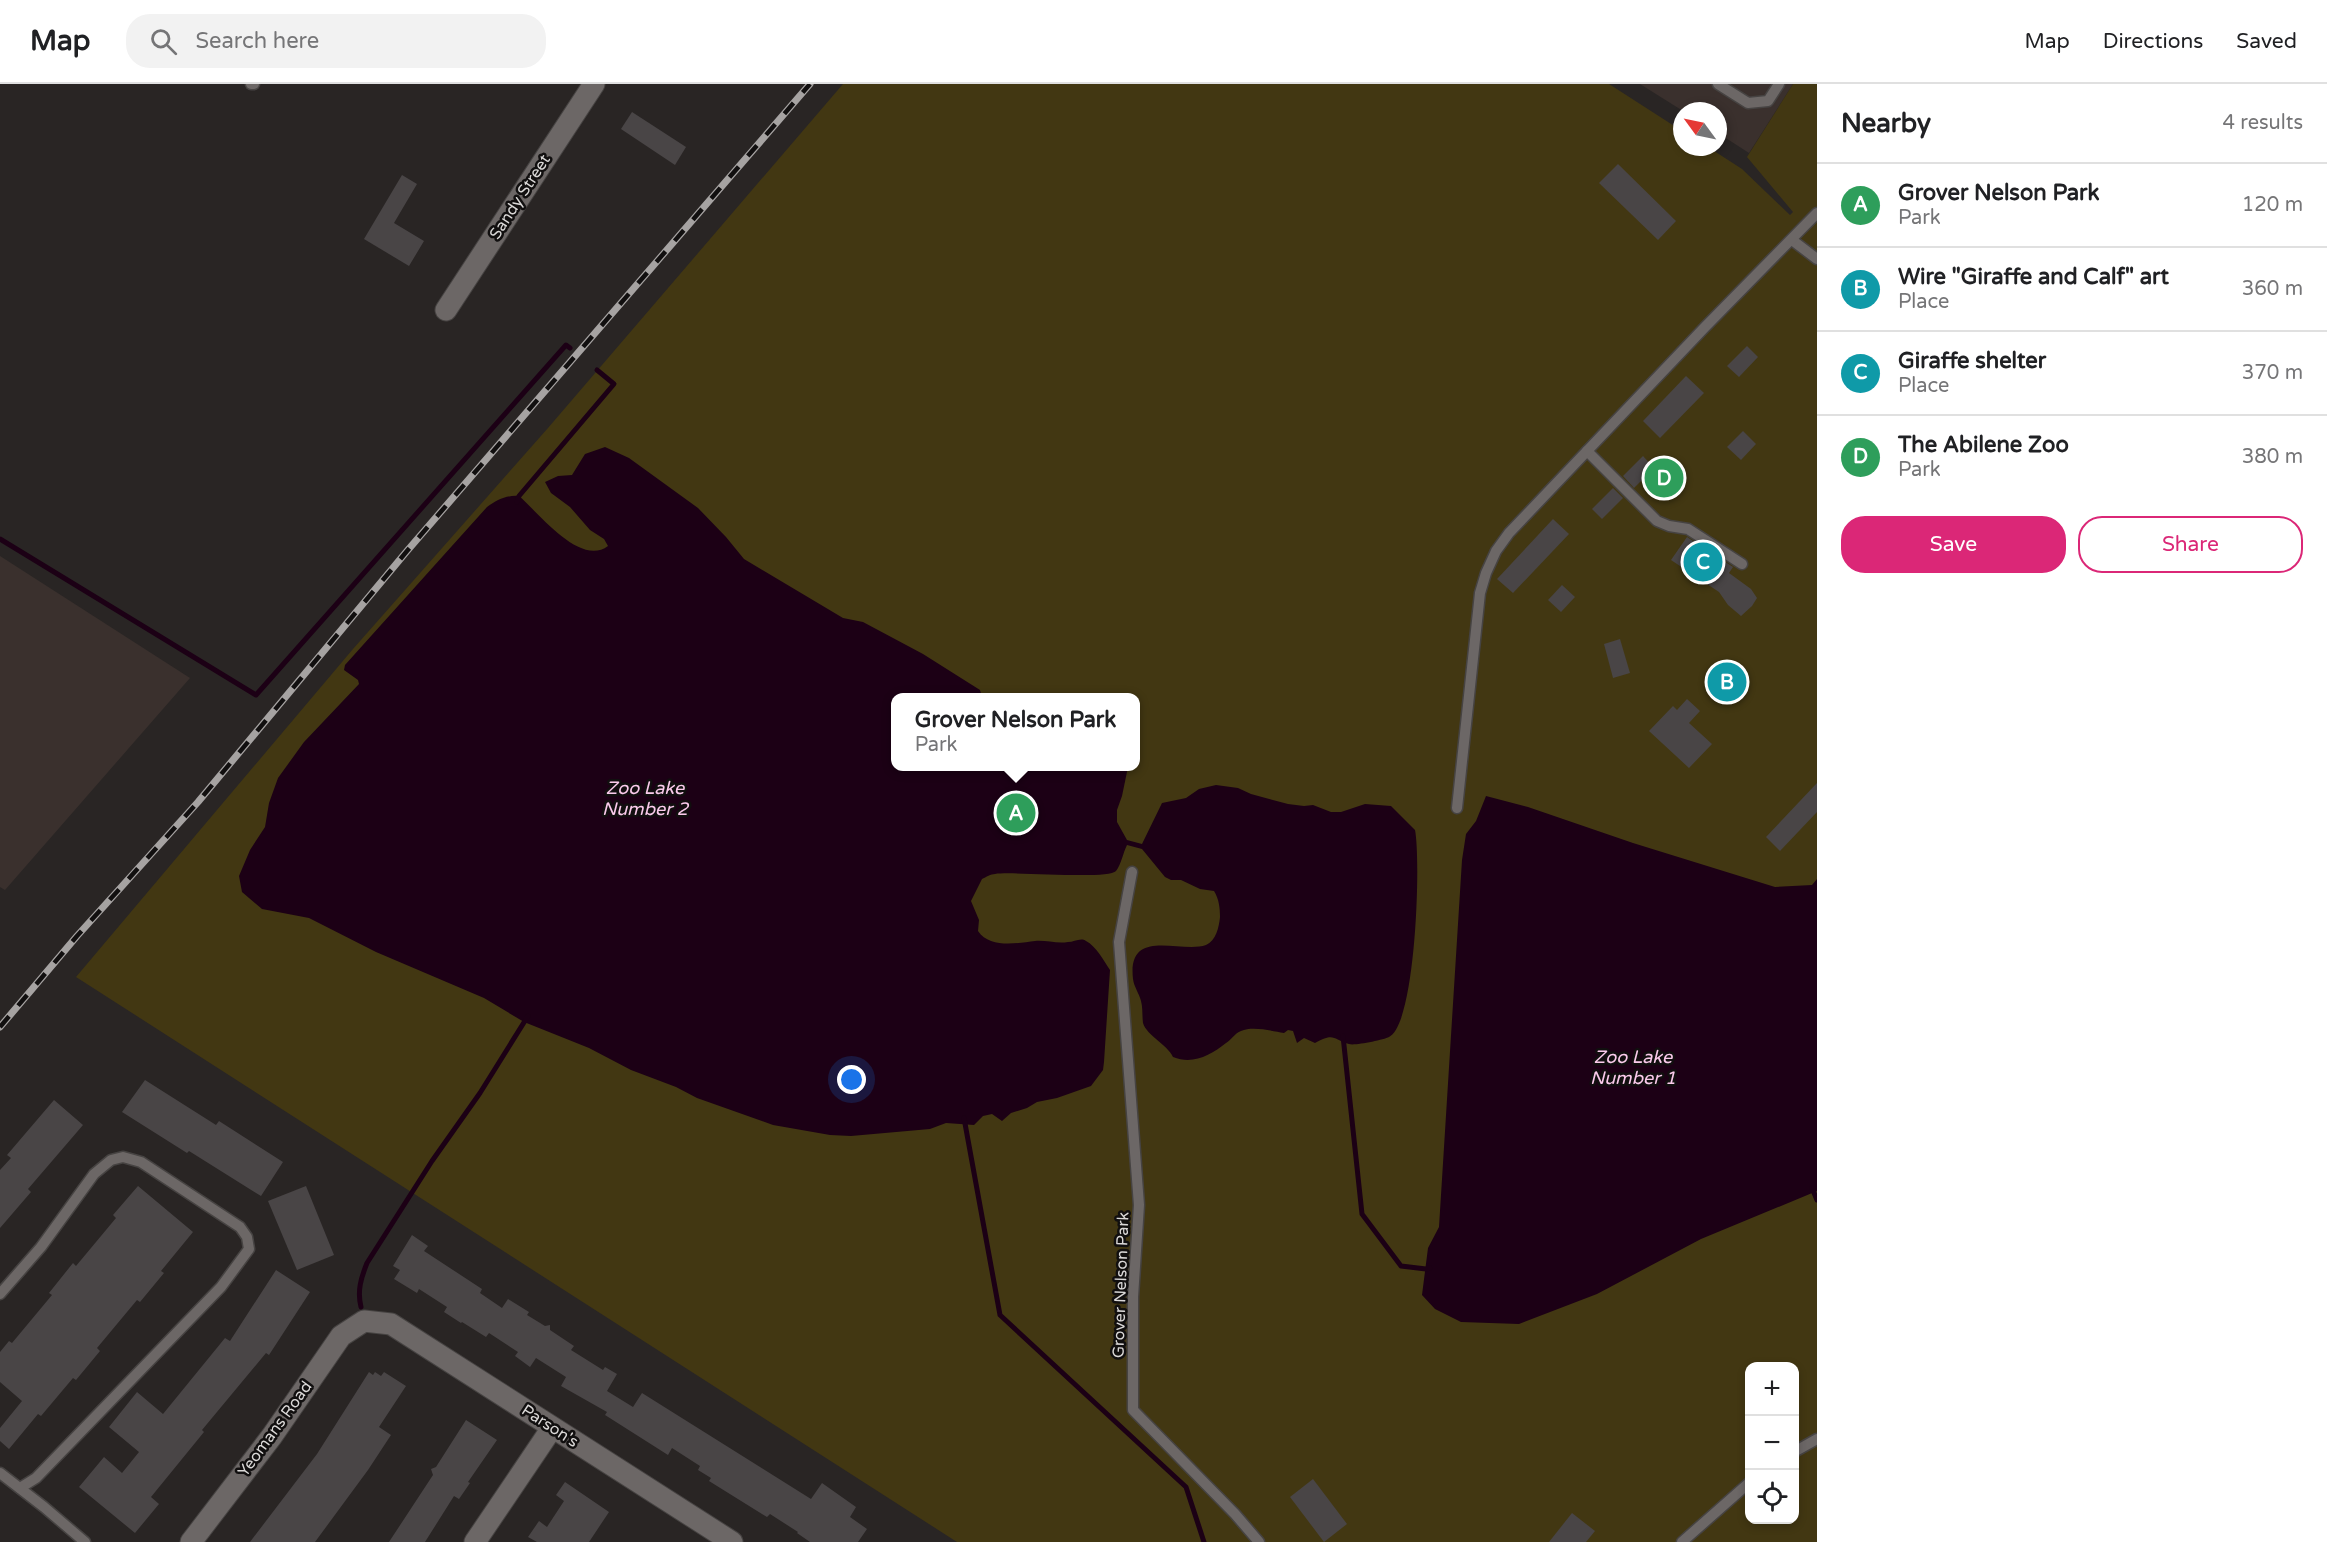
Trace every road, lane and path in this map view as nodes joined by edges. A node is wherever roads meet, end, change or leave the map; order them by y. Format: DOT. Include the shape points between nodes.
graph roads {
  1 [pos="594,84"];
  2 [pos="1718,84"];
  3 [pos="1779,84"];
  4 [pos="1817,213"];
  5 [pos="1792,240"];
  6 [pos="1817,259"];
  7 [pos="446,310"];
  8 [pos="1587,451"];
  9 [pos="1742,564"];
  10 [pos="1457,808"];
  11 [pos="1132,872"];
  12 [pos="0,1294"];
  13 [pos="364,1321"];
  14 [pos="552,1428"];
  15 [pos="1817,1439"];
  16 [pos="1799,1449"];
  17 [pos="0,1473"];
  18 [pos="1745,1486"];
  19 [pos="20,1488"];
  20 [pos="85,1542"];
  21 [pos="191,1542"];
  22 [pos="475,1542"];
  23 [pos="732,1542"];
  24 [pos="1259,1542"];
  25 [pos="1682,1542"];
  1 -- 7 [label="street, Sandy Street"];
  2 -- 3 [label="lane" via="1748,103 1768,101"];
  4 -- 5 [label="lane"];
  5 -- 6 [label="lane"];
  5 -- 8 [label="lane"];
  8 -- 9 [label="lane" via="1657,521 1688,529"];
  8 -- 10 [label="lane" via="1509,533 1486,573 1480,593"];
  11 -- 24 [label="lane, Grover Nelson Park" via="1119,942 1140,1205 1133,1297 1132,1410"];
  12 -- 19 [label="lane" via="94,1174 111,1160 123,1157 141,1162 240,1227 247,1237 249,1249 221,1287 36,1478"];
  13 -- 14 [label="street, Parson's" via="391,1324"];
  13 -- 21 [label="street, Yeomans Road" via="341,1336 272,1436"];
  14 -- 22 [label="street"];
  14 -- 23 [label="street, Parson's"];
  15 -- 16 [label="lane"];
  17 -- 19 [label="lane"];
  18 -- 25 [label="lane"];
  19 -- 20 [label="lane"];
}
